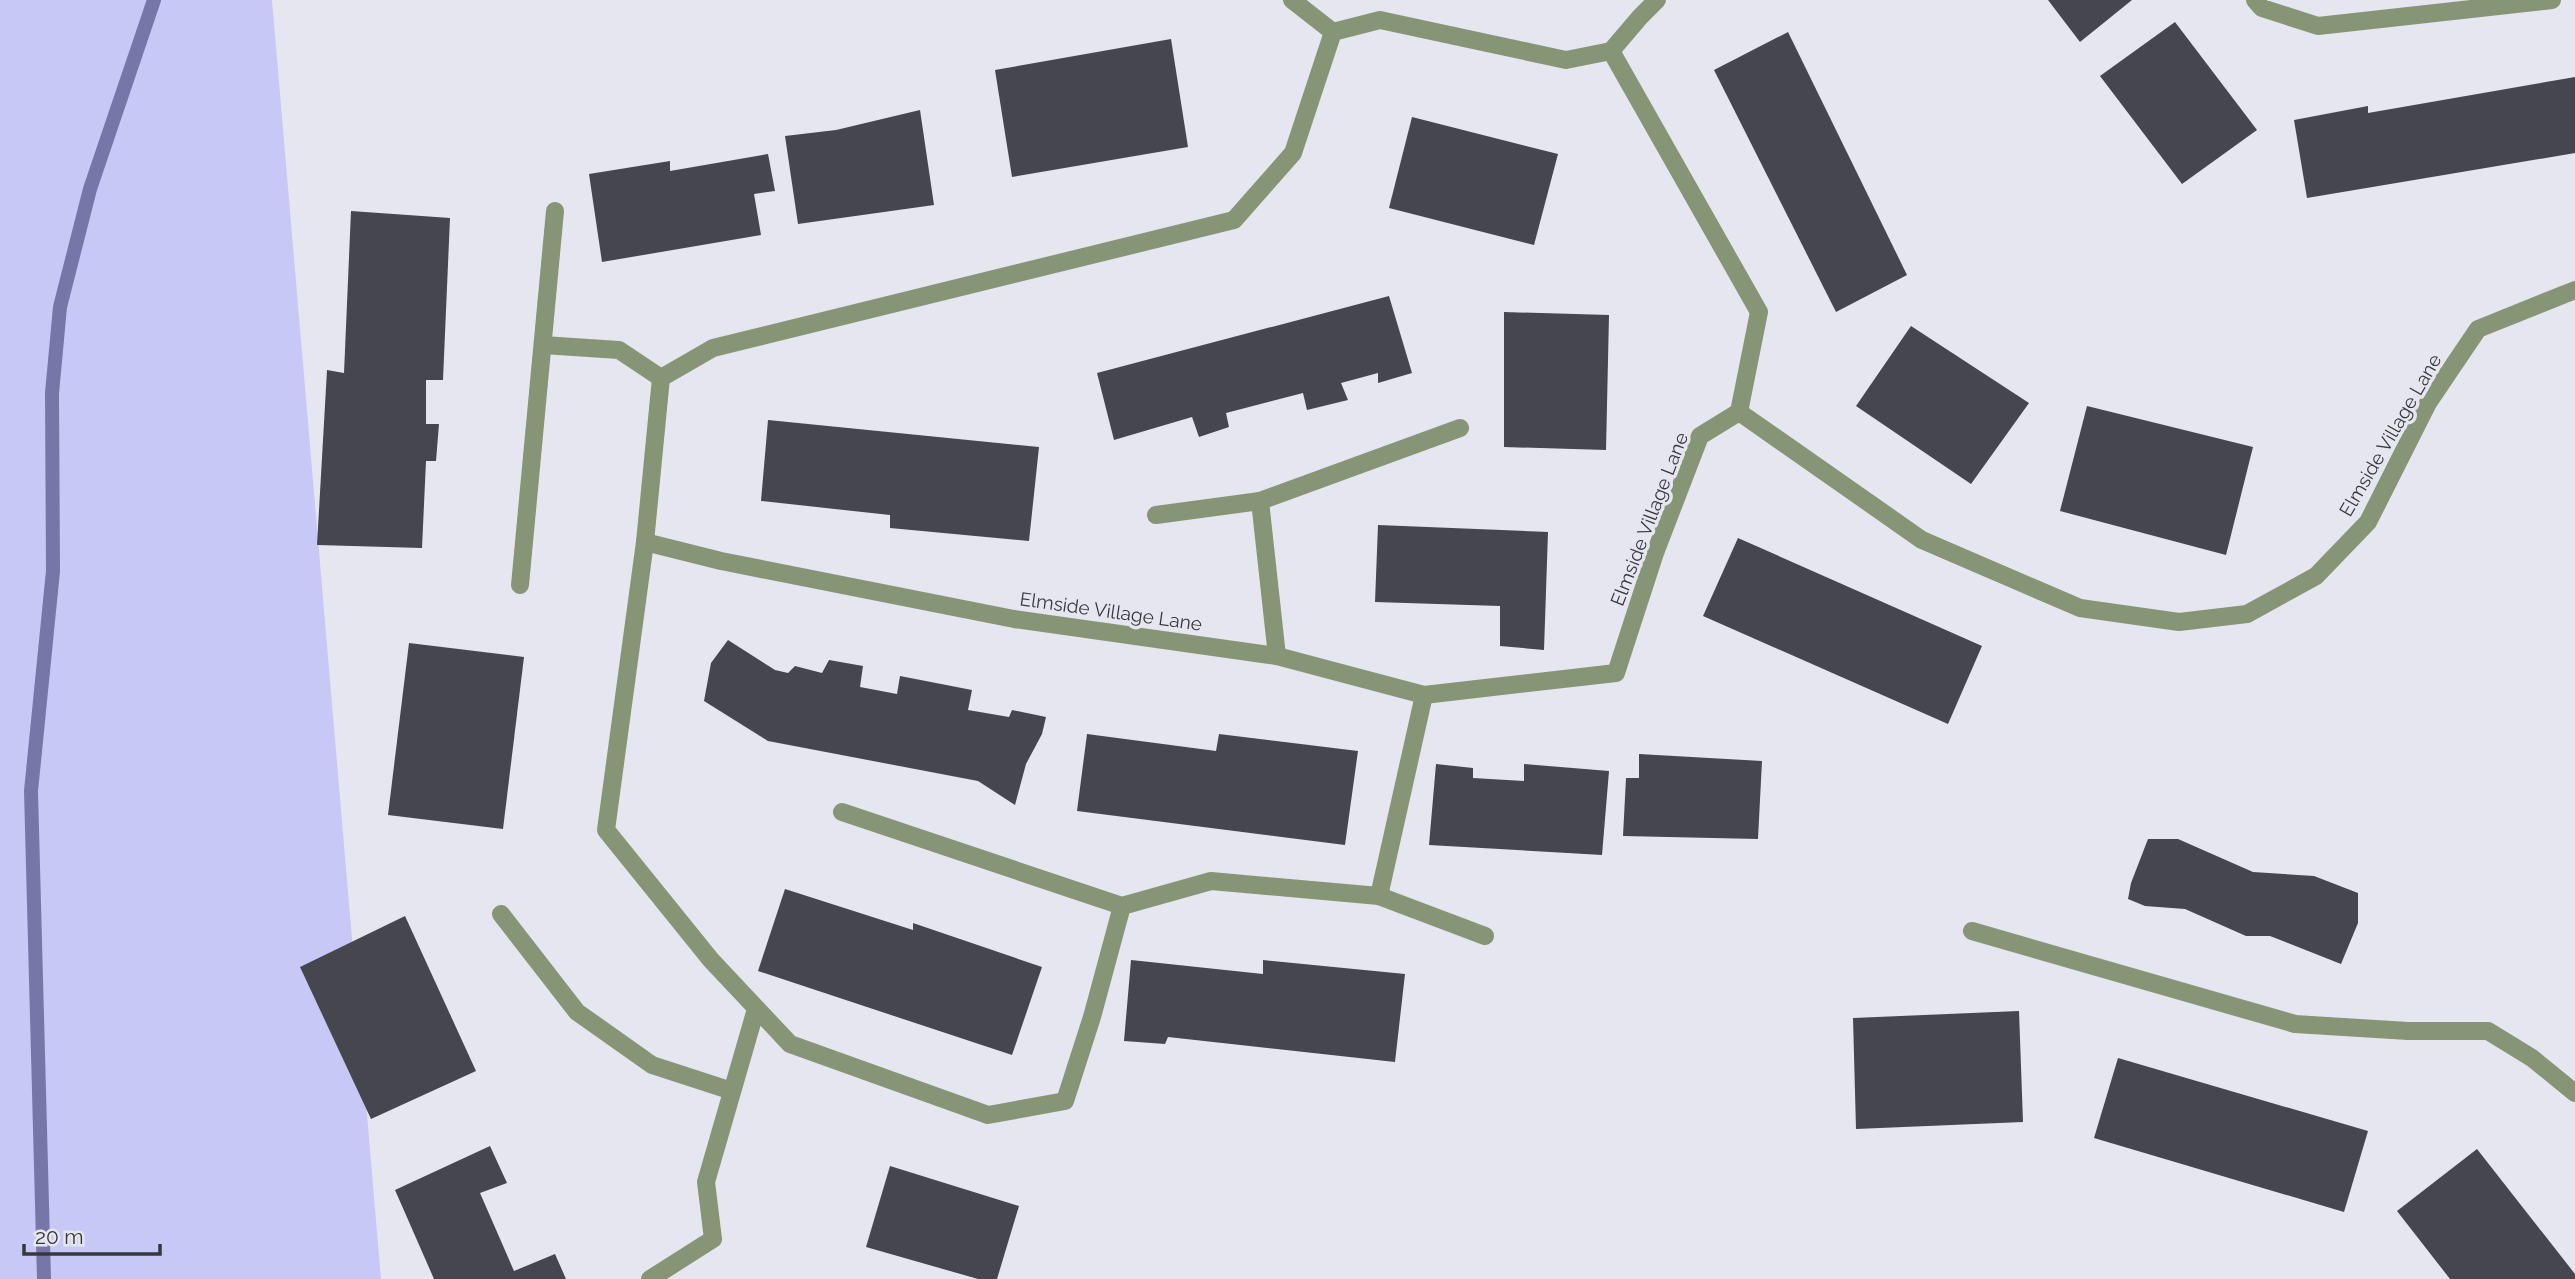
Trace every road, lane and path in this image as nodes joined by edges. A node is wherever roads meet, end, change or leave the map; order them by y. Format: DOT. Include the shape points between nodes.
graph roads {
  1 [pos="1292,0"];
  2 [pos="1657,0"];
  3 [pos="2255,0"];
  4 [pos="2552,0"];
  5 [pos="1333,33"];
  6 [pos="1611,51"];
  7 [pos="555,211"];
  8 [pos="2575,290"];
  9 [pos="542,345"];
  10 [pos="661,377"];
  11 [pos="1739,412"];
  12 [pos="1460,428"];
  13 [pos="1260,501"];
  14 [pos="1156,515"];
  15 [pos="645,542"];
  16 [pos="520,585"];
  17 [pos="1277,656"];
  18 [pos="1423,695"];
  19 [pos="842,812"];
  20 [pos="1379,896"];
  21 [pos="1122,906"];
  22 [pos="501,914"];
  23 [pos="1972,931"];
  24 [pos="1485,936"];
  25 [pos="756,1009"];
  26 [pos="732,1091"];
  27 [pos="2575,1093"];
  28 [pos="650,1279"];
  1 -- 5 [label="street"];
  2 -- 6 [label="street"];
  3 -- 4 [label="street" via="2262,8 2318,26"];
  5 -- 6 [label="street" via="1380,20 1566,60"];
  5 -- 10 [label="street" via="1293,153 1234,220 713,348"];
  6 -- 11 [label="street" via="1759,312"];
  7 -- 9 [label="street"];
  8 -- 11 [label="street, Elmside Village Lane" via="2478,329 2428,403 2368,522 2316,576 2247,614 2179,622 2080,608 1922,540"];
  9 -- 10 [label="street" via="619,350"];
  9 -- 16 [label="street"];
  10 -- 15 [label="street"];
  11 -- 18 [label="street, Elmside Village Lane" via="1700,436 1616,673"];
  12 -- 13 [label="street"];
  13 -- 14 [label="street"];
  13 -- 17 [label="street"];
  15 -- 17 [label="street, Elmside Village Lane" via="1014,619"];
  15 -- 25 [label="street" via="606,830"];
  17 -- 18 [label="street, Elmside Village Lane"];
  18 -- 20 [label="street"];
  19 -- 21 [label="street"];
  20 -- 21 [label="street" via="1211,881"];
  20 -- 24 [label="street"];
  21 -- 25 [label="street" via="1065,1101 988,1115 790,1044"];
  22 -- 26 [label="street" via="577,1012 652,1065"];
  23 -- 27 [label="street" via="2295,1024 2488,1031 2532,1058"];
  25 -- 26 [label="street"];
  26 -- 28 [label="street" via="706,1182 713,1239"];
}
